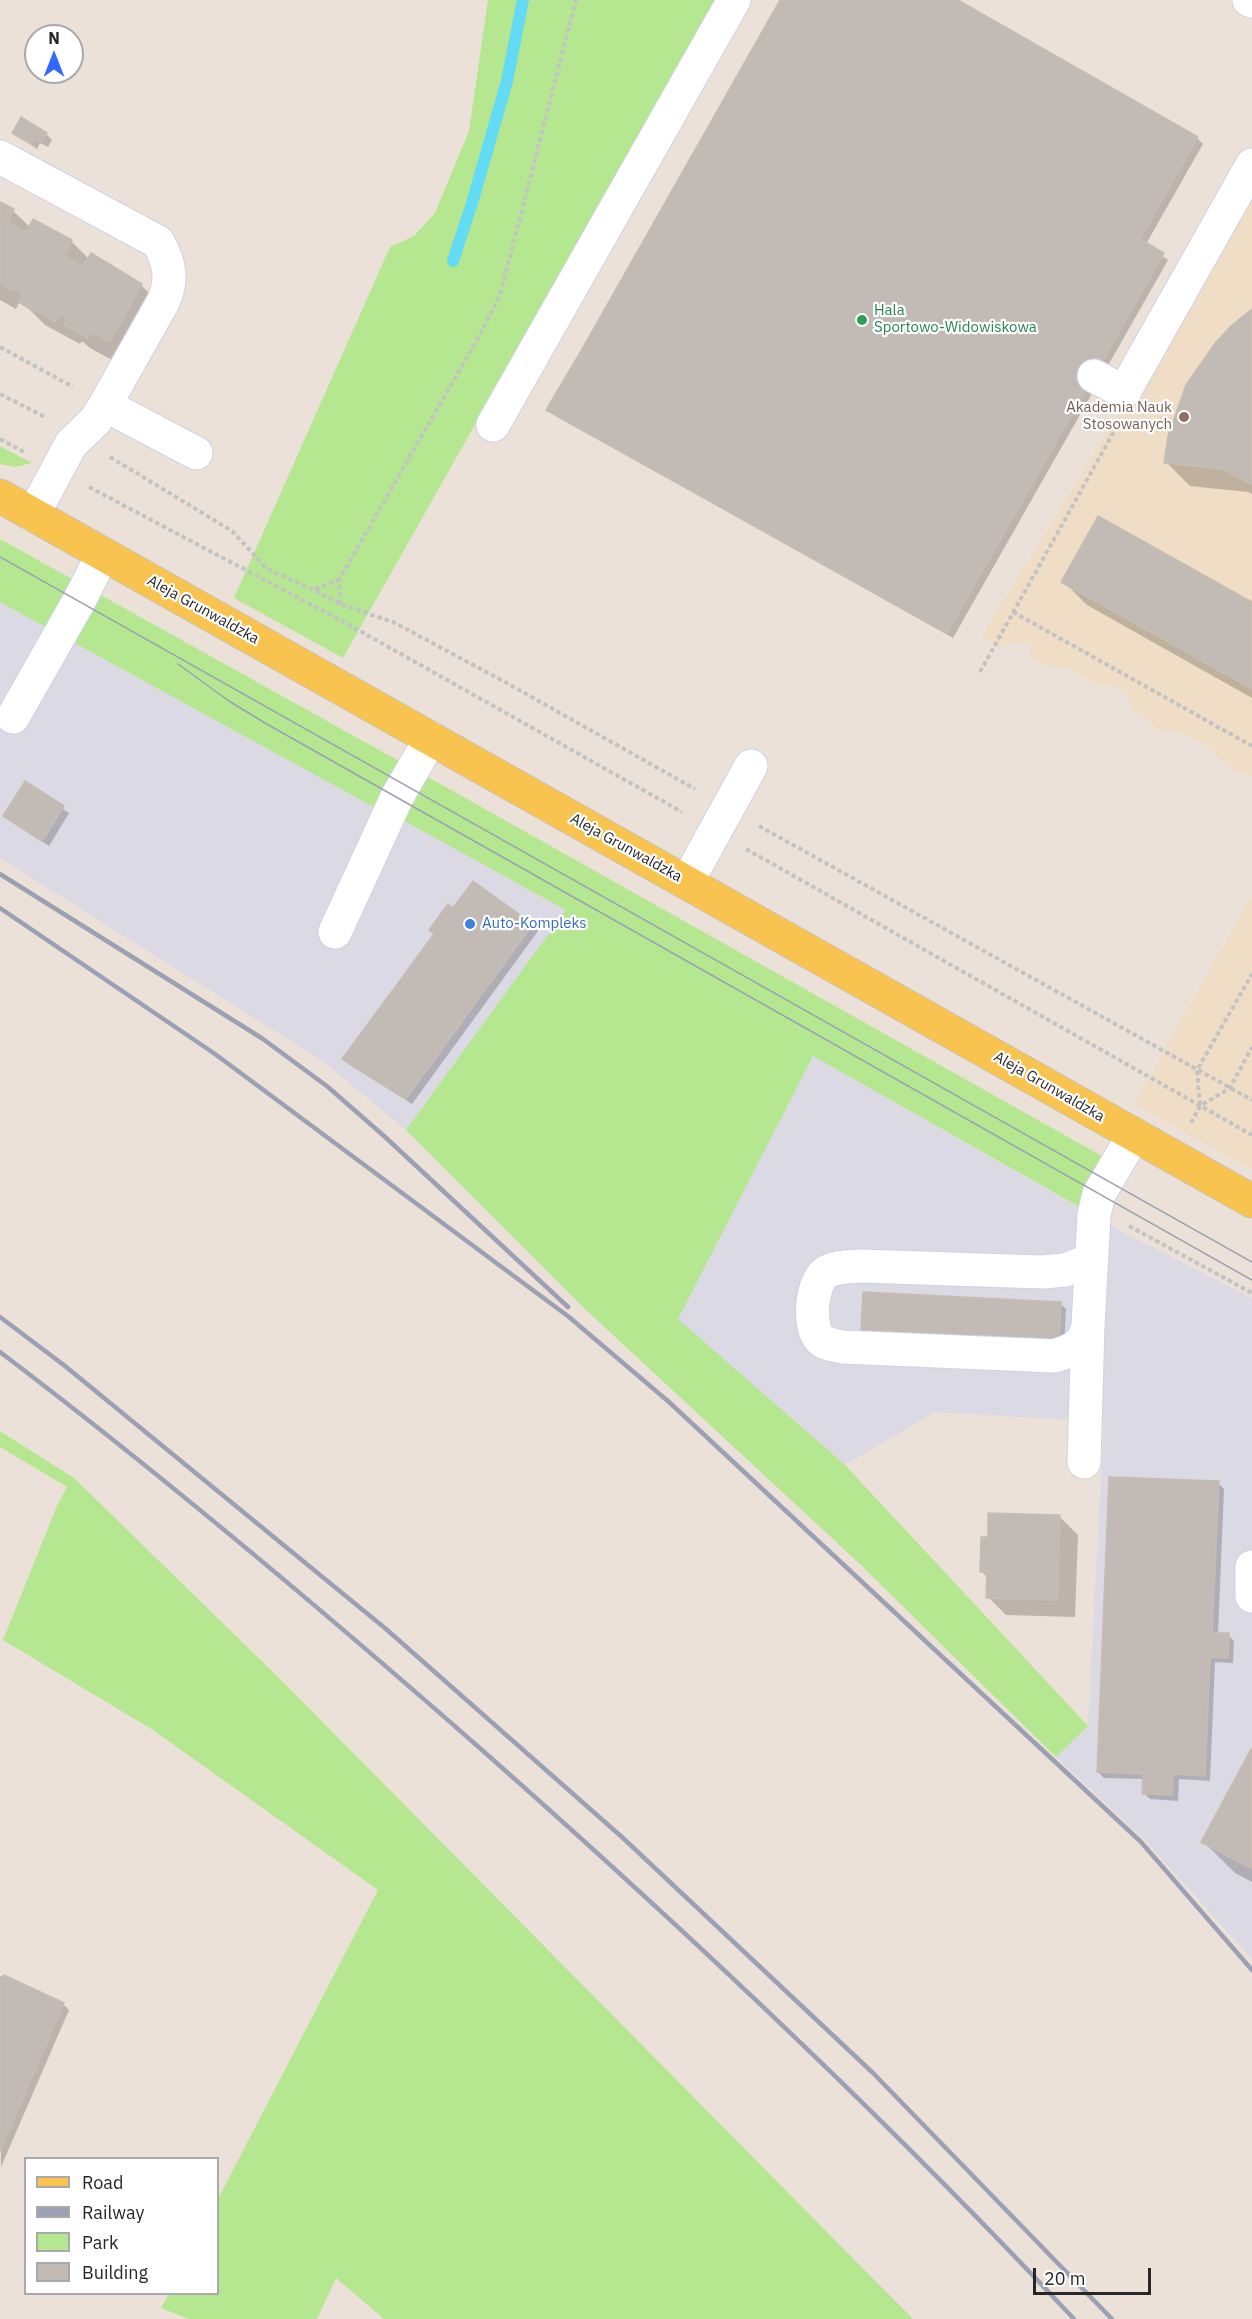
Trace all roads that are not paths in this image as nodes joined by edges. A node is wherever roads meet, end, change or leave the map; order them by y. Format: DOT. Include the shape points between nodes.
graph roads {
  1 [pos="734,0"];
  2 [pos="0,157"];
  3 [pos="1252,165"];
  4 [pos="1094,376"];
  5 [pos="105,405"];
  6 [pos="493,425"];
  7 [pos="196,453"];
  8 [pos="0,496"];
  9 [pos="33,515"];
  10 [pos="103,554"];
  11 [pos="13,717"];
  12 [pos="431,738"];
  13 [pos="751,766"];
  14 [pos="687,882"];
  15 [pos="335,932"];
  16 [pos="1134,1135"];
  17 [pos="1252,1201"];
  18 [pos="1091,1260"];
  19 [pos="1088,1326"];
  20 [pos="1084,1462"];
  21 [pos="1252,1567"];
  22 [pos="1252,1596"];
  1 -- 6 [label="lane"];
  2 -- 5 [label="lane" via="158,242 165,254 168,289"];
  3 -- 4 [label="lane" via="1124,392"];
  5 -- 7 [label="lane"];
  5 -- 9 [label="lane" via="71,444"];
  8 -- 9 [label="main road, Aleja Grunwaldzka"];
  9 -- 10 [label="main road, Aleja Grunwaldzka"];
  10 -- 11 [label="lane"];
  10 -- 12 [label="main road, Aleja Grunwaldzka"];
  12 -- 14 [label="main road, Aleja Grunwaldzka"];
  12 -- 15 [label="lane" via="397,797"];
  13 -- 14 [label="lane"];
  14 -- 16 [label="main road, Aleja Grunwaldzka"];
  16 -- 17 [label="main road, Aleja Grunwaldzka"];
  16 -- 18 [label="lane" via="1099,1194"];
  18 -- 19 [label="lane"];
  18 -- 19 [label="lane" via="1065,1270 1042,1272 838,1268 825,1274 817,1285 813,1306 818,1338 842,1347 1054,1356 1078,1346"];
  19 -- 20 [label="lane"];
  21 -- 22 [label="lane"];
}
